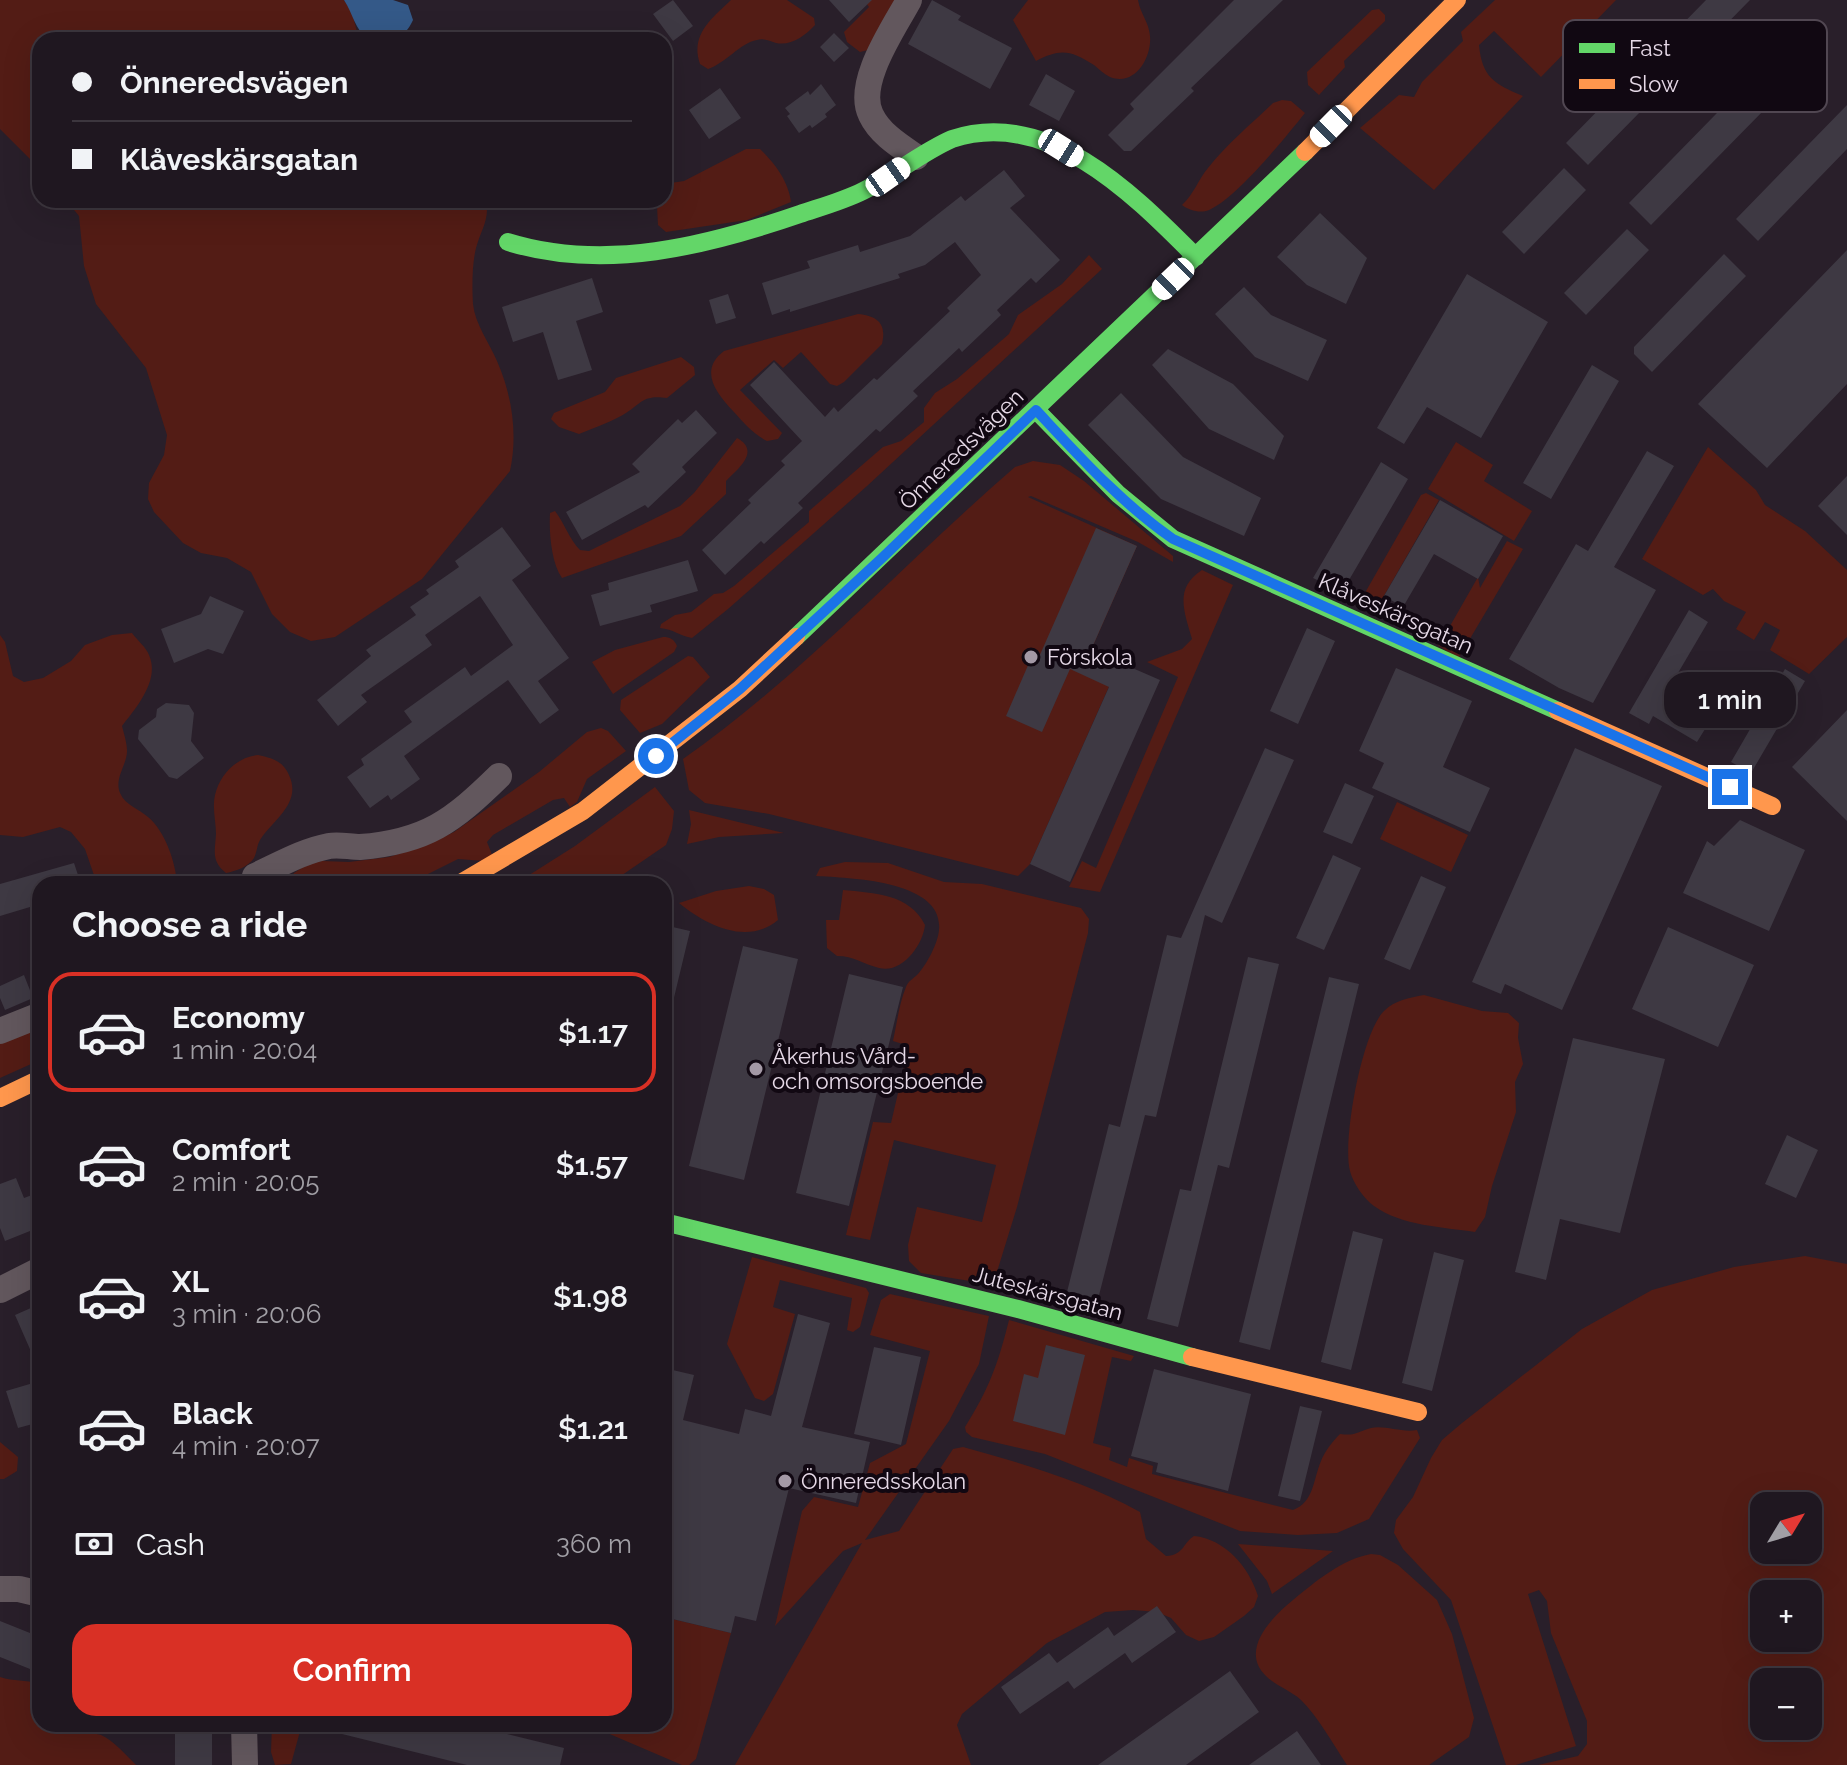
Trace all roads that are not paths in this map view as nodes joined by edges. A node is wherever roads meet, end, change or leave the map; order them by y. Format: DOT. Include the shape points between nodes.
graph roads {
  1 [pos="909,0"];
  2 [pos="1457,0"];
  3 [pos="916,157"];
  4 [pos="508,242"];
  5 [pos="1196,257"];
  6 [pos="1036,410"];
  7 [pos="499,776"];
  8 [pos="1772,806"];
  9 [pos="259,876"];
  10 [pos="473,876"];
  11 [pos="32,1018"];
  12 [pos="0,1031"];
  13 [pos="32,1083"];
  14 [pos="0,1098"];
  15 [pos="672,1224"];
  16 [pos="32,1274"];
  17 [pos="0,1290"];
  18 [pos="1418,1412"];
  19 [pos="0,1589"];
  20 [pos="32,1592"];
  21 [pos="244,1732"];
  22 [pos="245,1765"];
  1 -- 3 [label="street" via="870,77 868,106 885,133"];
  2 -- 5 [label="street, Önneredsvägen"];
  3 -- 4 [label="street" via="865,190 767,226 686,248 591,255"];
  3 -- 5 [label="street" via="966,134 1028,134 1061,148 1145,206"];
  5 -- 6 [label="street, Önneredsvägen"];
  6 -- 8 [label="street, Klåveskärsgatan" via="1119,496 1173,539"];
  6 -- 10 [label="street, Önneredsvägen" via="724,703 583,811"];
  7 -- 9 [label="street" via="448,822 422,835 305,852"];
  11 -- 12 [label="street"];
  13 -- 14 [label="street"];
  15 -- 18 [label="street, Juteskärsgatan"];
  16 -- 17 [label="street"];
  19 -- 20 [label="street"];
  21 -- 22 [label="street"];
}
